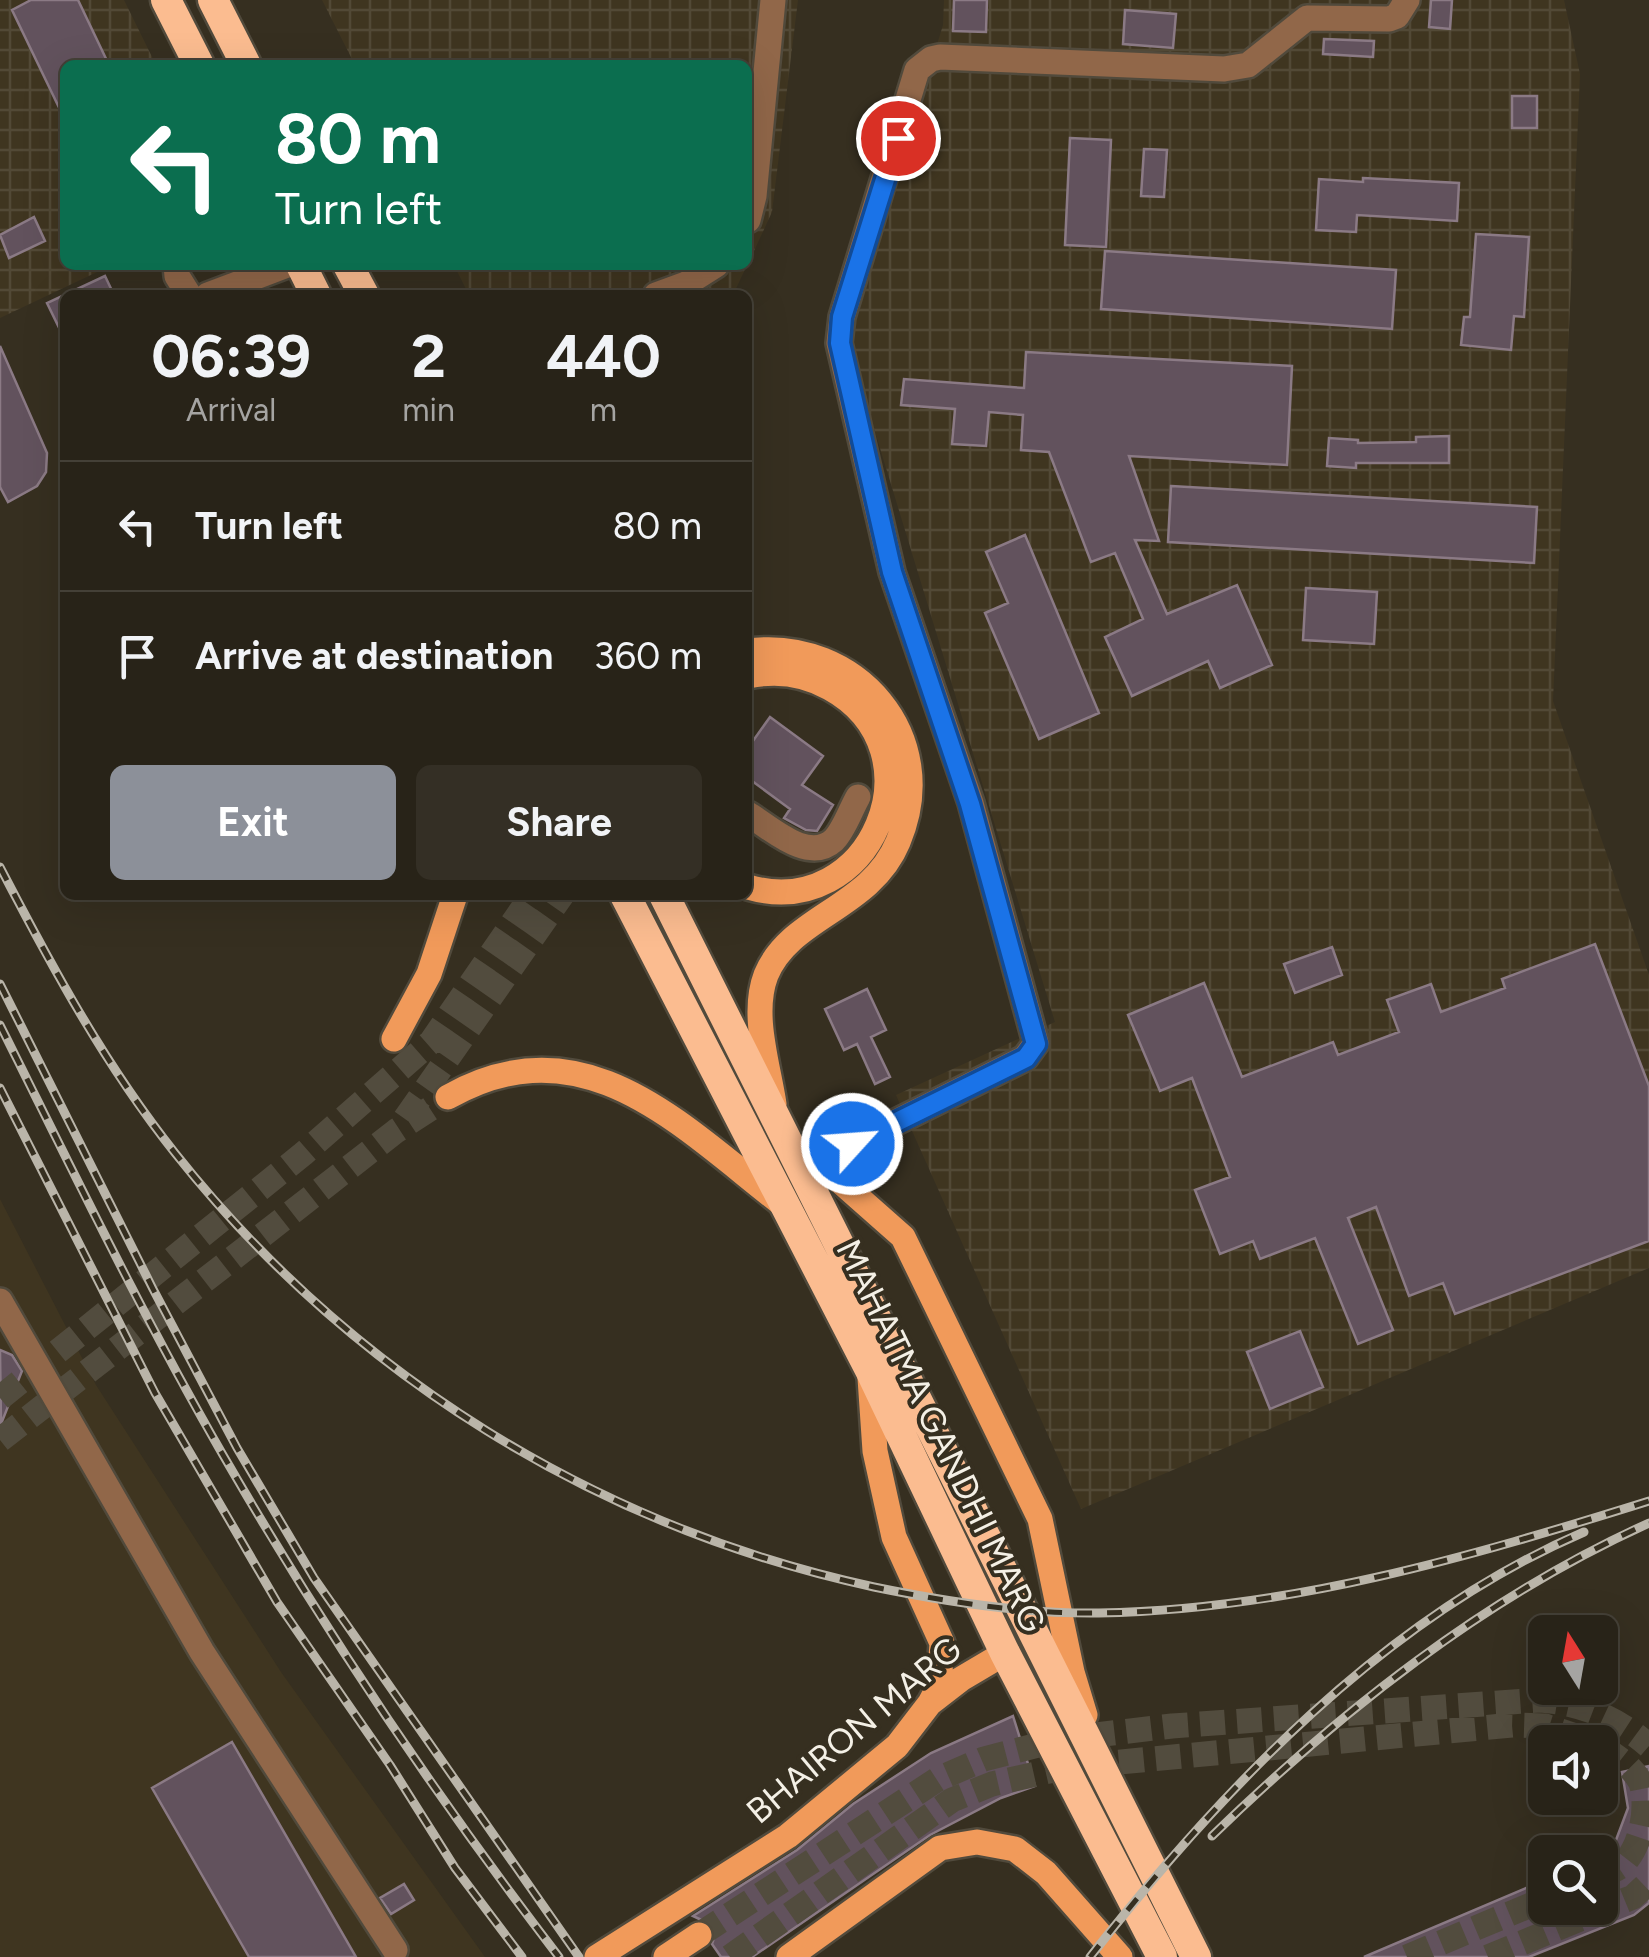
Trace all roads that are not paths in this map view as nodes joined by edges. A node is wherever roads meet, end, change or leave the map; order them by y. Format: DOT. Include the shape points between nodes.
graph roads {
  1 [pos="166,0"];
  2 [pos="213,0"];
  3 [pos="773,0"];
  4 [pos="1406,0"];
  5 [pos="197,60"];
  6 [pos="243,60"];
  7 [pos="752,204"];
  8 [pos="279,270"];
  9 [pos="708,270"];
  10 [pos="247,288"];
  11 [pos="670,290"];
  12 [pos="752,651"];
  13 [pos="752,675"];
  14 [pos="858,797"];
  15 [pos="752,817"];
  16 [pos="752,888"];
  17 [pos="454,900"];
  18 [pos="629,900"];
  19 [pos="667,900"];
  20 [pos="394,1039"];
  21 [pos="448,1096"];
  22 [pos="795,1142"];
  23 [pos="786,1207"];
  24 [pos="0,1301"];
  25 [pos="870,1370"];
  26 [pos="1005,1653"];
  27 [pos="930,1702"];
  28 [pos="1106,1780"];
  29 [pos="699,1935"];
  30 [pos="395,1950"];
  31 [pos="1188,1954"];
  32 [pos="596,1957"];
  33 [pos="666,1957"];
  34 [pos="789,1957"];
  35 [pos="1120,1957"];
  1 -- 5 [label="highway"];
  2 -- 6 [label="highway"];
  3 -- 7 [label="lane"];
  4 -- 22 [label="lane" via="1389,19 1307,18 1248,65 1224,69 940,57 918,70 842,317 840,343 892,572 970,804 1036,1044 1026,1058"];
  8 -- 10 [label="lane"];
  9 -- 11 [label="lane"];
  12 -- 22 [label="main road" via="806,653 858,678 893,720 910,772 908,808 888,862 863,891 790,941 767,973 760,1014"];
  13 -- 16 [label="main road" via="805,677 850,702 880,744 888,789 875,834 845,869 803,889"];
  14 -- 15 [label="lane" via="834,840 815,848"];
  17 -- 20 [label="main road" via="428,974"];
  18 -- 23 [label="highway, MAHATMA GANDHI MARG"];
  19 -- 22 [label="highway, MAHATMA GANDHI MARG"];
  21 -- 23 [label="main road" via="486,1078 526,1070 567,1070 605,1080 640,1097"];
  22 -- 28 [label="highway, MAHATMA GANDHI MARG"];
  22 -- 28 [label="main road" via="903,1237 1040,1519 1072,1672"];
  23 -- 25 [label="highway, MAHATMA GANDHI MARG"];
  24 -- 30 [label="lane" via="202,1652"];
  25 -- 26 [label="highway, MAHATMA GANDHI MARG"];
  25 -- 27 [label="main road" via="875,1452 894,1538 942,1643 939,1686"];
  26 -- 27 [label="main road, BHAIRON MARG"];
  26 -- 31 [label="highway, MAHATMA GANDHI MARG"];
  27 -- 32 [label="main road, BHAIRON MARG" via="897,1746 788,1836"];
  28 -- 31 [label="highway, MAHATMA GANDHI MARG"];
  29 -- 33 [label="main road"];
  34 -- 35 [label="main road" via="940,1848 977,1842 1015,1850 1046,1872"];
}
